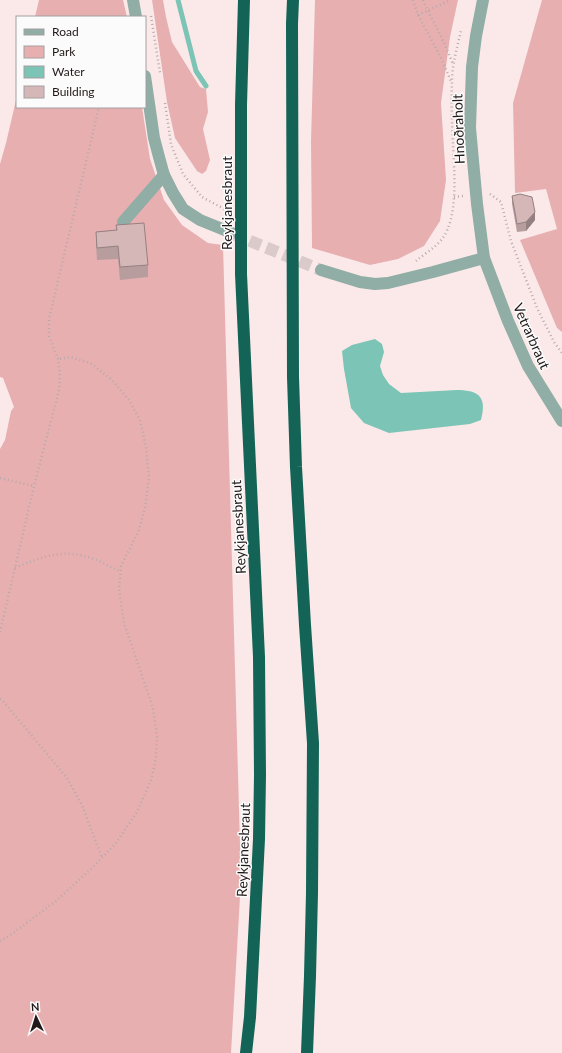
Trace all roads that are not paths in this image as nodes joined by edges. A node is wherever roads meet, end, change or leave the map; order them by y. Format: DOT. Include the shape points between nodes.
graph roads {
  1 [pos="133,0"];
  2 [pos="244,0"];
  3 [pos="293,0"];
  4 [pos="483,0"];
  5 [pos="136,16"];
  6 [pos="146,83"];
  7 [pos="164,175"];
  8 [pos="123,222"];
  9 [pos="232,233"];
  10 [pos="484,258"];
  11 [pos="321,270"];
  12 [pos="562,421"];
  13 [pos="246,1053"];
  14 [pos="307,1053"];
  1 -- 5 [label="street"];
  2 -- 13 [label="highway, Reykjanesbraut" via="241,274 259,657 260,775 251,1009"];
  3 -- 14 [label="highway" via="293,377 304,625 313,743"];
  4 -- 10 [label="street, Hnoðraholt" via="472,67 470,128"];
  6 -- 7 [label="street" via="154,138"];
  7 -- 8 [label="street"];
  7 -- 9 [label="street" via="183,209 200,220"];
  10 -- 11 [label="street" via="388,283 375,284"];
  10 -- 12 [label="street, Vetrarbraut" via="528,366"];
}
